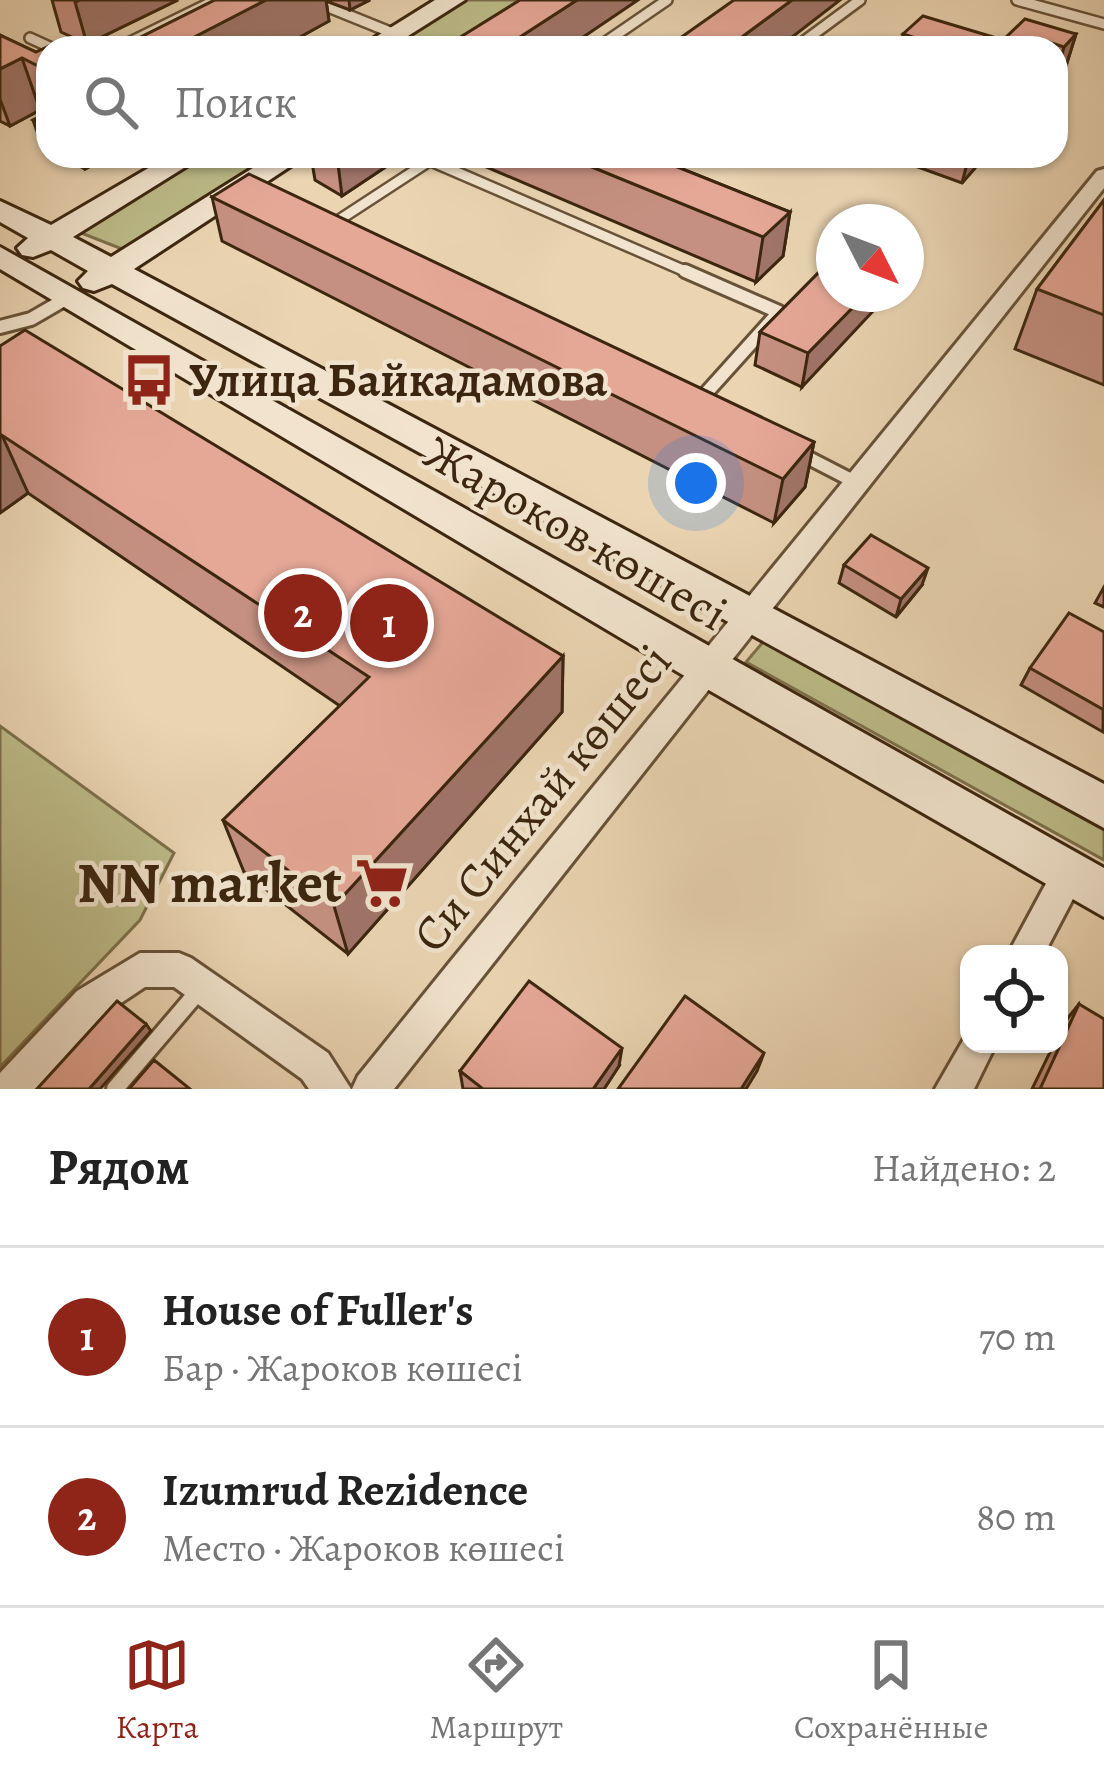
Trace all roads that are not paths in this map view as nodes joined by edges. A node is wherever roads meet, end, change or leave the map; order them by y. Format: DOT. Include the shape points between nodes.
graph roads {
  1 [pos="215,0"];
  2 [pos="311,0"];
  3 [pos="452,0"];
  4 [pos="667,0"];
  5 [pos="860,0"];
  6 [pos="1017,0"];
  7 [pos="1104,24"];
  8 [pos="395,34"];
  9 [pos="142,36"];
  10 [pos="392,36"];
  11 [pos="614,36"];
  12 [pos="811,36"];
  13 [pos="30,38"];
  14 [pos="36,41"];
  15 [pos="168,168"];
  16 [pos="281,168"];
  17 [pos="419,168"];
  18 [pos="456,168"];
  19 [pos="1104,175"];
  20 [pos="0,210"];
  21 [pos="318,210"];
  22 [pos="339,220"];
  23 [pos="360,230"];
  24 [pos="50,237"];
  25 [pos="3,262"];
  26 [pos="112,270"];
  27 [pos="69,297"];
  28 [pos="0,327"];
  29 [pos="678,391"];
  30 [pos="699,401"];
  31 [pos="720,412"];
  32 [pos="780,443"];
  33 [pos="861,485"];
  34 [pos="752,614"];
  35 [pos="708,669"];
  36 [pos="1104,807"];
  37 [pos="1069,874"];
  38 [pos="1104,894"];
  39 [pos="1030,945"];
  40 [pos="202,987"];
  41 [pos="973,1053"];
  42 [pos="10,1089"];
  43 [pos="115,1089"];
  44 [pos="332,1089"];
  45 [pos="371,1089"];
  46 [pos="954,1089"];
  1 -- 9 [label="lane"];
  2 -- 8 [label="lane"];
  3 -- 8 [label="main road"];
  4 -- 11 [label="lane"];
  5 -- 12 [label="lane"];
  6 -- 7 [label="lane"];
  8 -- 10 [label="main road"];
  13 -- 14 [label="lane"];
  15 -- 24 [label="main road"];
  16 -- 26 [label="main road" via="265,185"];
  17 -- 22 [label="lane"];
  18 -- 30 [label="lane" via="778,312"];
  19 -- 33 [label="street, Си Синхай көшесі"];
  20 -- 24 [label="main road, Жароков көшесі"];
  21 -- 22 [label="lane"];
  22 -- 23 [label="lane"];
  24 -- 25 [label="main road"];
  24 -- 26 [label="main road, Жароков көшесі"];
  25 -- 27 [label="main road, Жароков көшесі"];
  26 -- 27 [label="main road"];
  26 -- 34 [label="main road, Жароков көшесі"];
  27 -- 28 [label="lane"];
  27 -- 35 [label="main road, Жароков көшесі"];
  29 -- 30 [label="lane"];
  30 -- 31 [label="lane"];
  32 -- 33 [label="lane"];
  33 -- 34 [label="street, Си Синхай көшесі"];
  34 -- 35 [label="street, Си Синхай көшесі"];
  34 -- 36 [label="main road, Жароков көшесі"];
  35 -- 37 [label="main road, Жароков көшесі"];
  35 -- 45 [label="street, Си Синхай көшесі"];
  37 -- 38 [label="main road, Жароков көшесі"];
  37 -- 39 [label="street"];
  40 -- 42 [label="street" via="179,970 140,970 90,1004"];
  40 -- 43 [label="lane"];
  40 -- 44 [label="street" via="315,1066"];
  41 -- 46 [label="street"];
}
